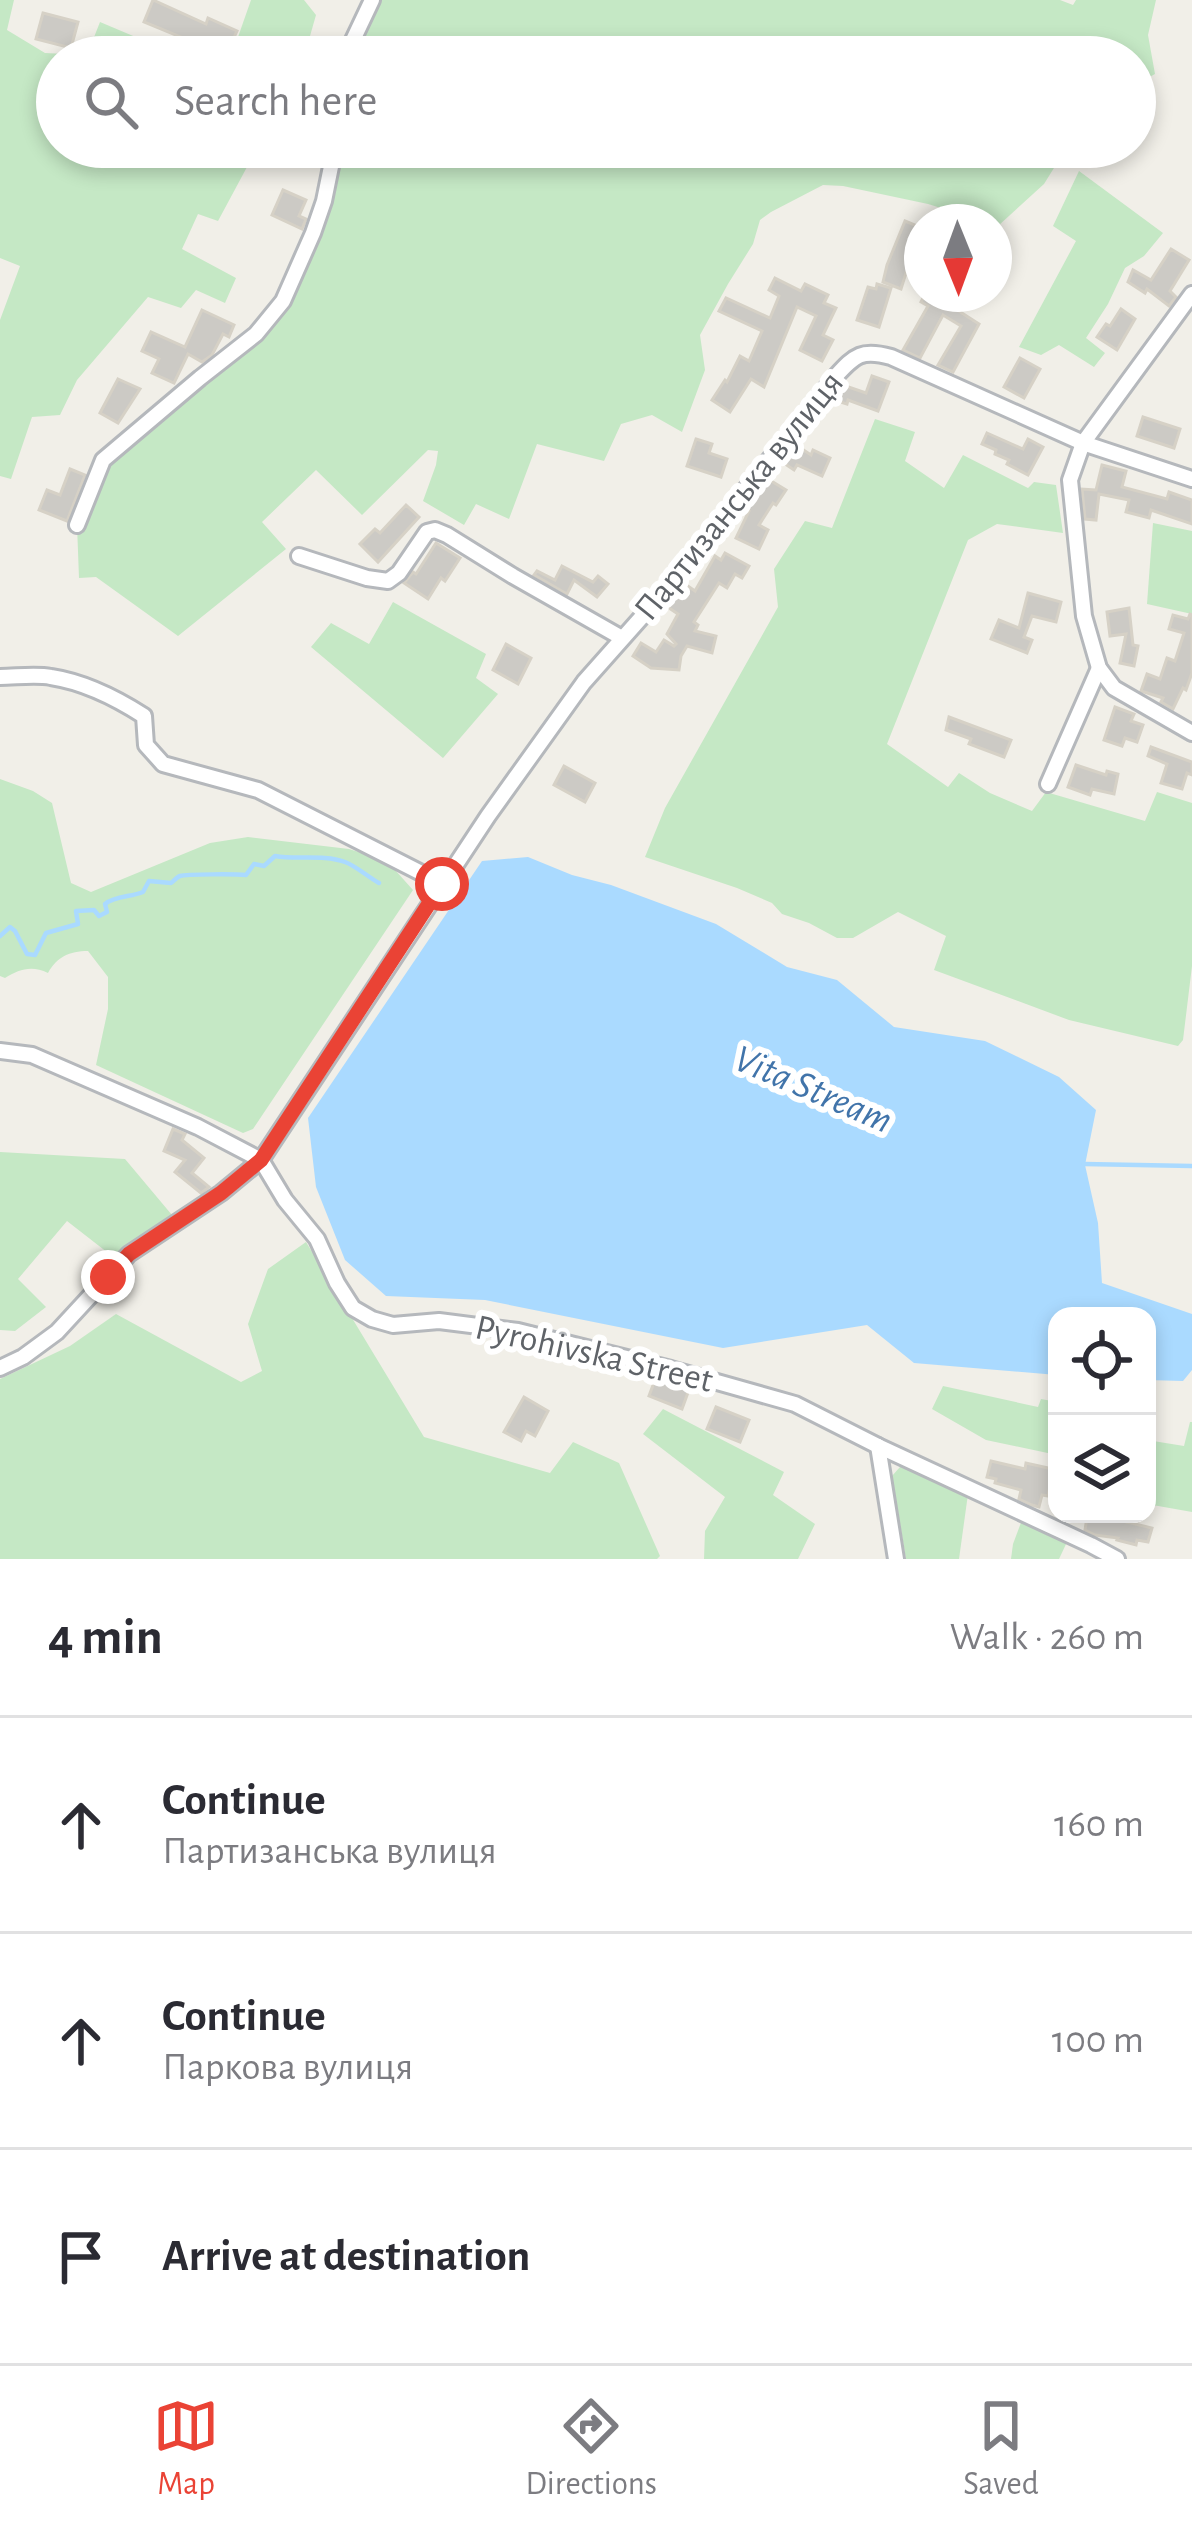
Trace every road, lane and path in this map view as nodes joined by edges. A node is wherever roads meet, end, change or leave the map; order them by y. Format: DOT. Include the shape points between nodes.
graph roads {
  1 [pos="372,0"];
  2 [pos="355,36"];
  3 [pos="331,168"];
  4 [pos="1192,294"];
  5 [pos="1083,443"];
  6 [pos="1192,479"];
  7 [pos="77,525"];
  8 [pos="299,556"];
  9 [pos="622,638"];
  10 [pos="1099,668"];
  11 [pos="0,677"];
  12 [pos="1192,733"];
  13 [pos="1048,784"];
  14 [pos="442,884"];
  15 [pos="0,1051"];
  16 [pos="261,1160"];
  17 [pos="0,1368"];
  18 [pos="878,1446"];
  19 [pos="896,1559"];
  20 [pos="1117,1559"];
  1 -- 2 [label="street"];
  3 -- 7 [label="street" via="283,301 256,334 103,460"];
  4 -- 5 [label="street"];
  5 -- 6 [label="street, Партизанська вулиця"];
  5 -- 9 [label="street, Партизанська вулиця" via="891,357 859,355"];
  5 -- 10 [label="street" via="1070,480 1084,616"];
  8 -- 9 [label="street, Партизанська вулиця" via="388,581 435,530"];
  9 -- 14 [label="street, Партизанська вулиця"];
  10 -- 12 [label="street" via="1114,688"];
  10 -- 13 [label="street"];
  11 -- 14 [label="street" via="48,676 125,704 144,716 146,745 163,764 258,790"];
  14 -- 16 [label="street, Партизанська вулиця"];
  15 -- 16 [label="street, Pyrohivska Street" via="32,1055"];
  16 -- 17 [label="street, Партизанська вулиця" via="129,1254 57,1332"];
  16 -- 18 [label="street, Pyrohivska Street" via="317,1239 353,1309 372,1319 518,1331 671,1369 795,1404"];
  18 -- 19 [label="street"];
  18 -- 20 [label="street, Pyrohivska Street"];
}
